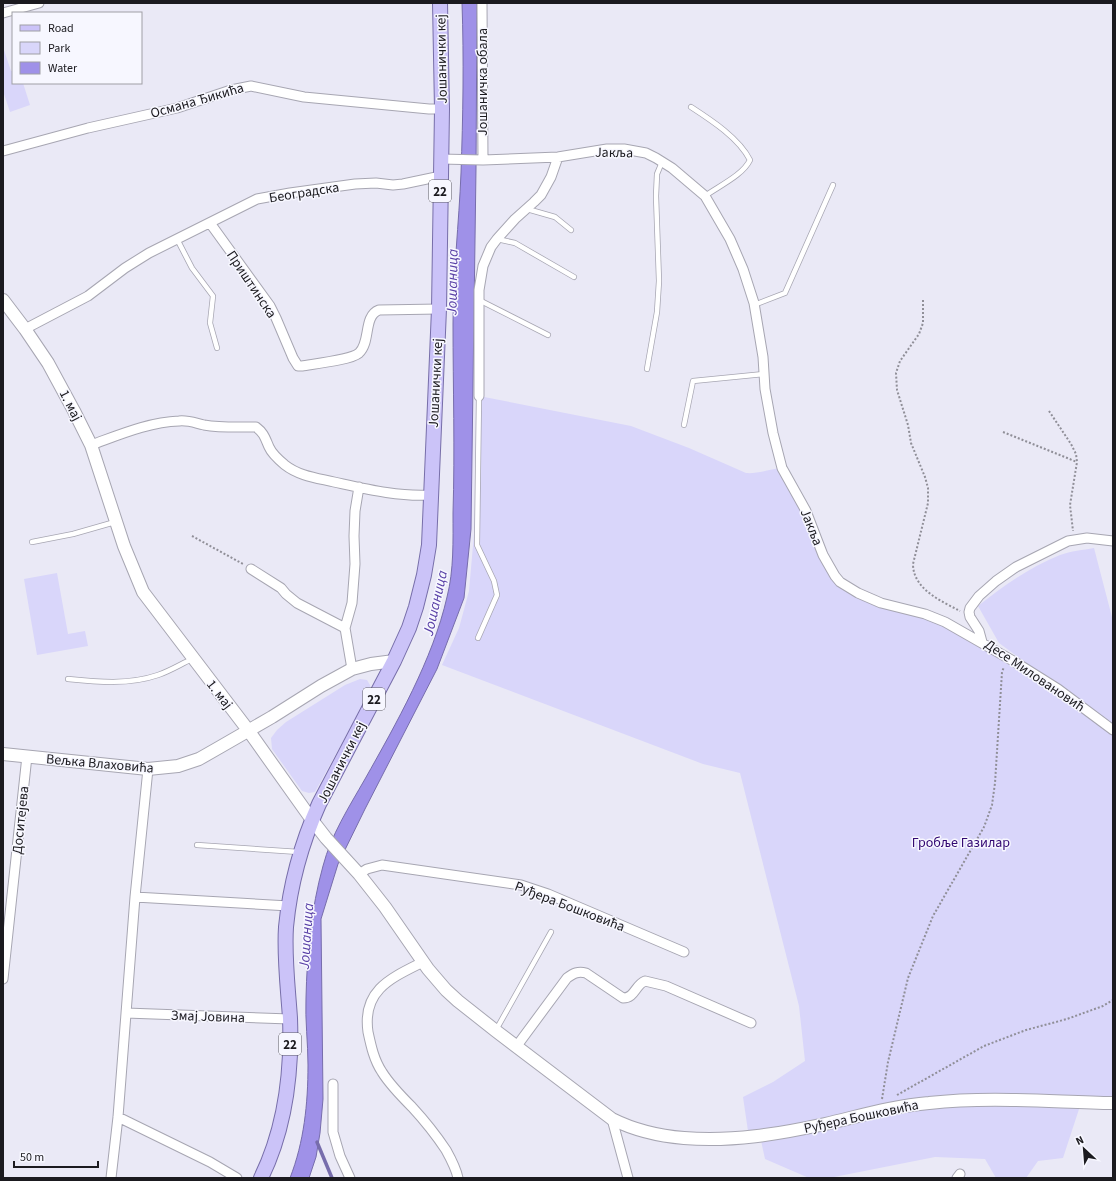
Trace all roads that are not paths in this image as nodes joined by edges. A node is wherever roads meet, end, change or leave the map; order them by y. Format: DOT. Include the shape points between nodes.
graph roads {
  1 [pos="39,3"];
  2 [pos="440,3"];
  3 [pos="482,3"];
  4 [pos="3,13"];
  5 [pos="691,106"];
  6 [pos="442,109"];
  7 [pos="3,151"];
  8 [pos="558,157"];
  9 [pos="446,160"];
  10 [pos="481,160"];
  11 [pos="662,162"];
  12 [pos="441,176"];
  13 [pos="833,185"];
  14 [pos="706,196"];
  15 [pos="527,209"];
  16 [pos="210,223"];
  17 [pos="571,230"];
  18 [pos="177,239"];
  19 [pos="497,239"];
  20 [pos="574,277"];
  21 [pos="3,300"];
  22 [pos="479,300"];
  23 [pos="754,305"];
  24 [pos="439,309"];
  25 [pos="25,329"];
  26 [pos="548,335"];
  27 [pos="217,348"];
  28 [pos="647,369"];
  29 [pos="764,374"];
  30 [pos="479,396"];
  31 [pos="684,425"];
  32 [pos="91,445"];
  33 [pos="359,487"];
  34 [pos="431,495"];
  35 [pos="115,522"];
  36 [pos="1113,540"];
  37 [pos="32,542"];
  38 [pos="251,569"];
  39 [pos="345,628"];
  40 [pos="478,638"];
  41 [pos="982,642"];
  42 [pos="193,658"];
  43 [pos="394,661"];
  44 [pos="352,669"];
  45 [pos="68,679"];
  46 [pos="248,730"];
  47 [pos="1113,730"];
  48 [pos="3,754"];
  49 [pos="27,756"];
  50 [pos="148,769"];
  51 [pos="312,820"];
  52 [pos="197,845"];
  53 [pos="301,852"];
  54 [pos="355,870"];
  55 [pos="135,897"];
  56 [pos="289,906"];
  57 [pos="551,932"];
  58 [pos="684,952"];
  59 [pos="423,962"];
  60 [pos="3,979"];
  61 [pos="126,1013"];
  62 [pos="290,1019"];
  63 [pos="751,1023"];
  64 [pos="496,1031"];
  65 [pos="516,1047"];
  66 [pos="333,1084"];
  67 [pos="1113,1103"];
  68 [pos="118,1117"];
  69 [pos="612,1119"];
  70 [pos="111,1178"];
  71 [pos="237,1178"];
  72 [pos="261,1178"];
  73 [pos="350,1178"];
  74 [pos="458,1178"];
  75 [pos="628,1178"];
  1 -- 4 [label="street"];
  2 -- 6 [label="main road, Јошанички кеј / 22"];
  3 -- 10 [label="street, Јошаничка обала"];
  5 -- 14 [label="lane" via="731,137 746,152 750,160 740,172"];
  6 -- 7 [label="street, Османа Ђикића" via="304,97 251,86 177,108"];
  6 -- 9 [label="main road, Јошанички кеј / 22"];
  8 -- 10 [label="street, Јакља"];
  8 -- 11 [label="street, Јакља" via="607,149 624,149 646,153"];
  8 -- 15 [label="street" via="541,195"];
  9 -- 10 [label="street, Јакља"];
  9 -- 12 [label="main road, Јошанички кеј / 22"];
  11 -- 14 [label="street, Јакља"];
  11 -- 28 [label="lane" via="657,174 656,196 659,289"];
  12 -- 16 [label="street, Београдска" via="398,184 355,184 270,196"];
  12 -- 24 [label="main road, Јошанички кеј / 22"];
  13 -- 23 [label="lane" via="785,292"];
  14 -- 23 [label="street, Јакља" via="738,257"];
  15 -- 17 [label="lane" via="555,217"];
  15 -- 19 [label="street"];
  16 -- 18 [label="street, Београдска"];
  16 -- 24 [label="street, Приштинска" via="270,306 298,366 358,354 366,340 372,314 379,310"];
  18 -- 25 [label="street, Београдска" via="130,264 88,296"];
  18 -- 27 [label="lane" via="192,268 213,296 210,323"];
  19 -- 20 [label="lane" via="515,243"];
  19 -- 22 [label="street" via="483,266"];
  21 -- 25 [label="street, 1. мај"];
  22 -- 26 [label="lane"];
  22 -- 30 [label="street"];
  23 -- 29 [label="street, Јакља"];
  24 -- 34 [label="main road, Јошанички кеј / 22"];
  25 -- 32 [label="street, 1. мај" via="58,381"];
  29 -- 31 [label="lane" via="693,381"];
  29 -- 41 [label="street, Јакља" via="773,433 782,468 806,511 823,555 835,576 858,594 881,604 934,617"];
  30 -- 40 [label="lane" via="477,545 494,581 497,594"];
  32 -- 33 [label="street" via="127,432 178,421 230,428 256,426 262,431 269,448 292,470 312,478"];
  32 -- 35 [label="street, 1. мај"];
  33 -- 34 [label="street" via="381,493"];
  33 -- 39 [label="street" via="355,511 352,603"];
  34 -- 43 [label="main road, Јошанички кеј / 22" via="429,545 424,575 409,628"];
  35 -- 37 [label="lane"];
  35 -- 42 [label="street, 1. мај" via="143,592"];
  36 -- 41 [label="street, Десе Миловановић" via="1087,538 1068,541 1036,556 996,580 979,596 969,612"];
  38 -- 39 [label="street" via="282,588 297,603"];
  39 -- 44 [label="street"];
  41 -- 47 [label="street, Десе Миловановић" via="1069,697"];
  42 -- 45 [label="lane" via="140,680 104,682"];
  42 -- 46 [label="street, 1. мај"];
  43 -- 44 [label="street"];
  43 -- 51 [label="main road, Јошанички кеј / 22"];
  44 -- 46 [label="street"];
  46 -- 50 [label="street, Вељка Влаховића" via="199,759 166,768"];
  46 -- 51 [label="street"];
  48 -- 49 [label="street, Вељка Влаховића"];
  49 -- 50 [label="street, Вељка Влаховића"];
  49 -- 60 [label="street, Доситејева"];
  50 -- 55 [label="street"];
  51 -- 53 [label="main road, 22"];
  51 -- 54 [label="street"];
  52 -- 53 [label="lane"];
  53 -- 56 [label="main road, 22"];
  54 -- 58 [label="street, Руђера Бошковића" via="382,866 521,885"];
  54 -- 59 [label="street, Руђера Бошковића" via="385,907"];
  55 -- 56 [label="street"];
  55 -- 61 [label="street"];
  56 -- 62 [label="main road, 22" via="286,947"];
  57 -- 64 [label="lane"];
  59 -- 64 [label="street, Руђера Бошковића" via="446,990"];
  59 -- 74 [label="street" via="385,983 373,996 368,1011 370,1041 381,1072 440,1142 452,1160"];
  61 -- 62 [label="street, Змај Јовина"];
  61 -- 68 [label="street"];
  62 -- 72 [label="main road, 22" via="289,1069 284,1105 271,1153"];
  63 -- 65 [label="street" via="666,986 645,981 638,985 628,998 623,998 586,973 574,972"];
  64 -- 65 [label="street, Руђера Бошковића"];
  65 -- 69 [label="street, Руђера Бошковића"];
  66 -- 73 [label="street" via="333,1132"];
  67 -- 69 [label="street, Руђера Бошковића" via="962,1100 881,1110 749,1138 671,1137 634,1128"];
  68 -- 70 [label="street"];
  68 -- 71 [label="street"];
  69 -- 75 [label="street"];
}
